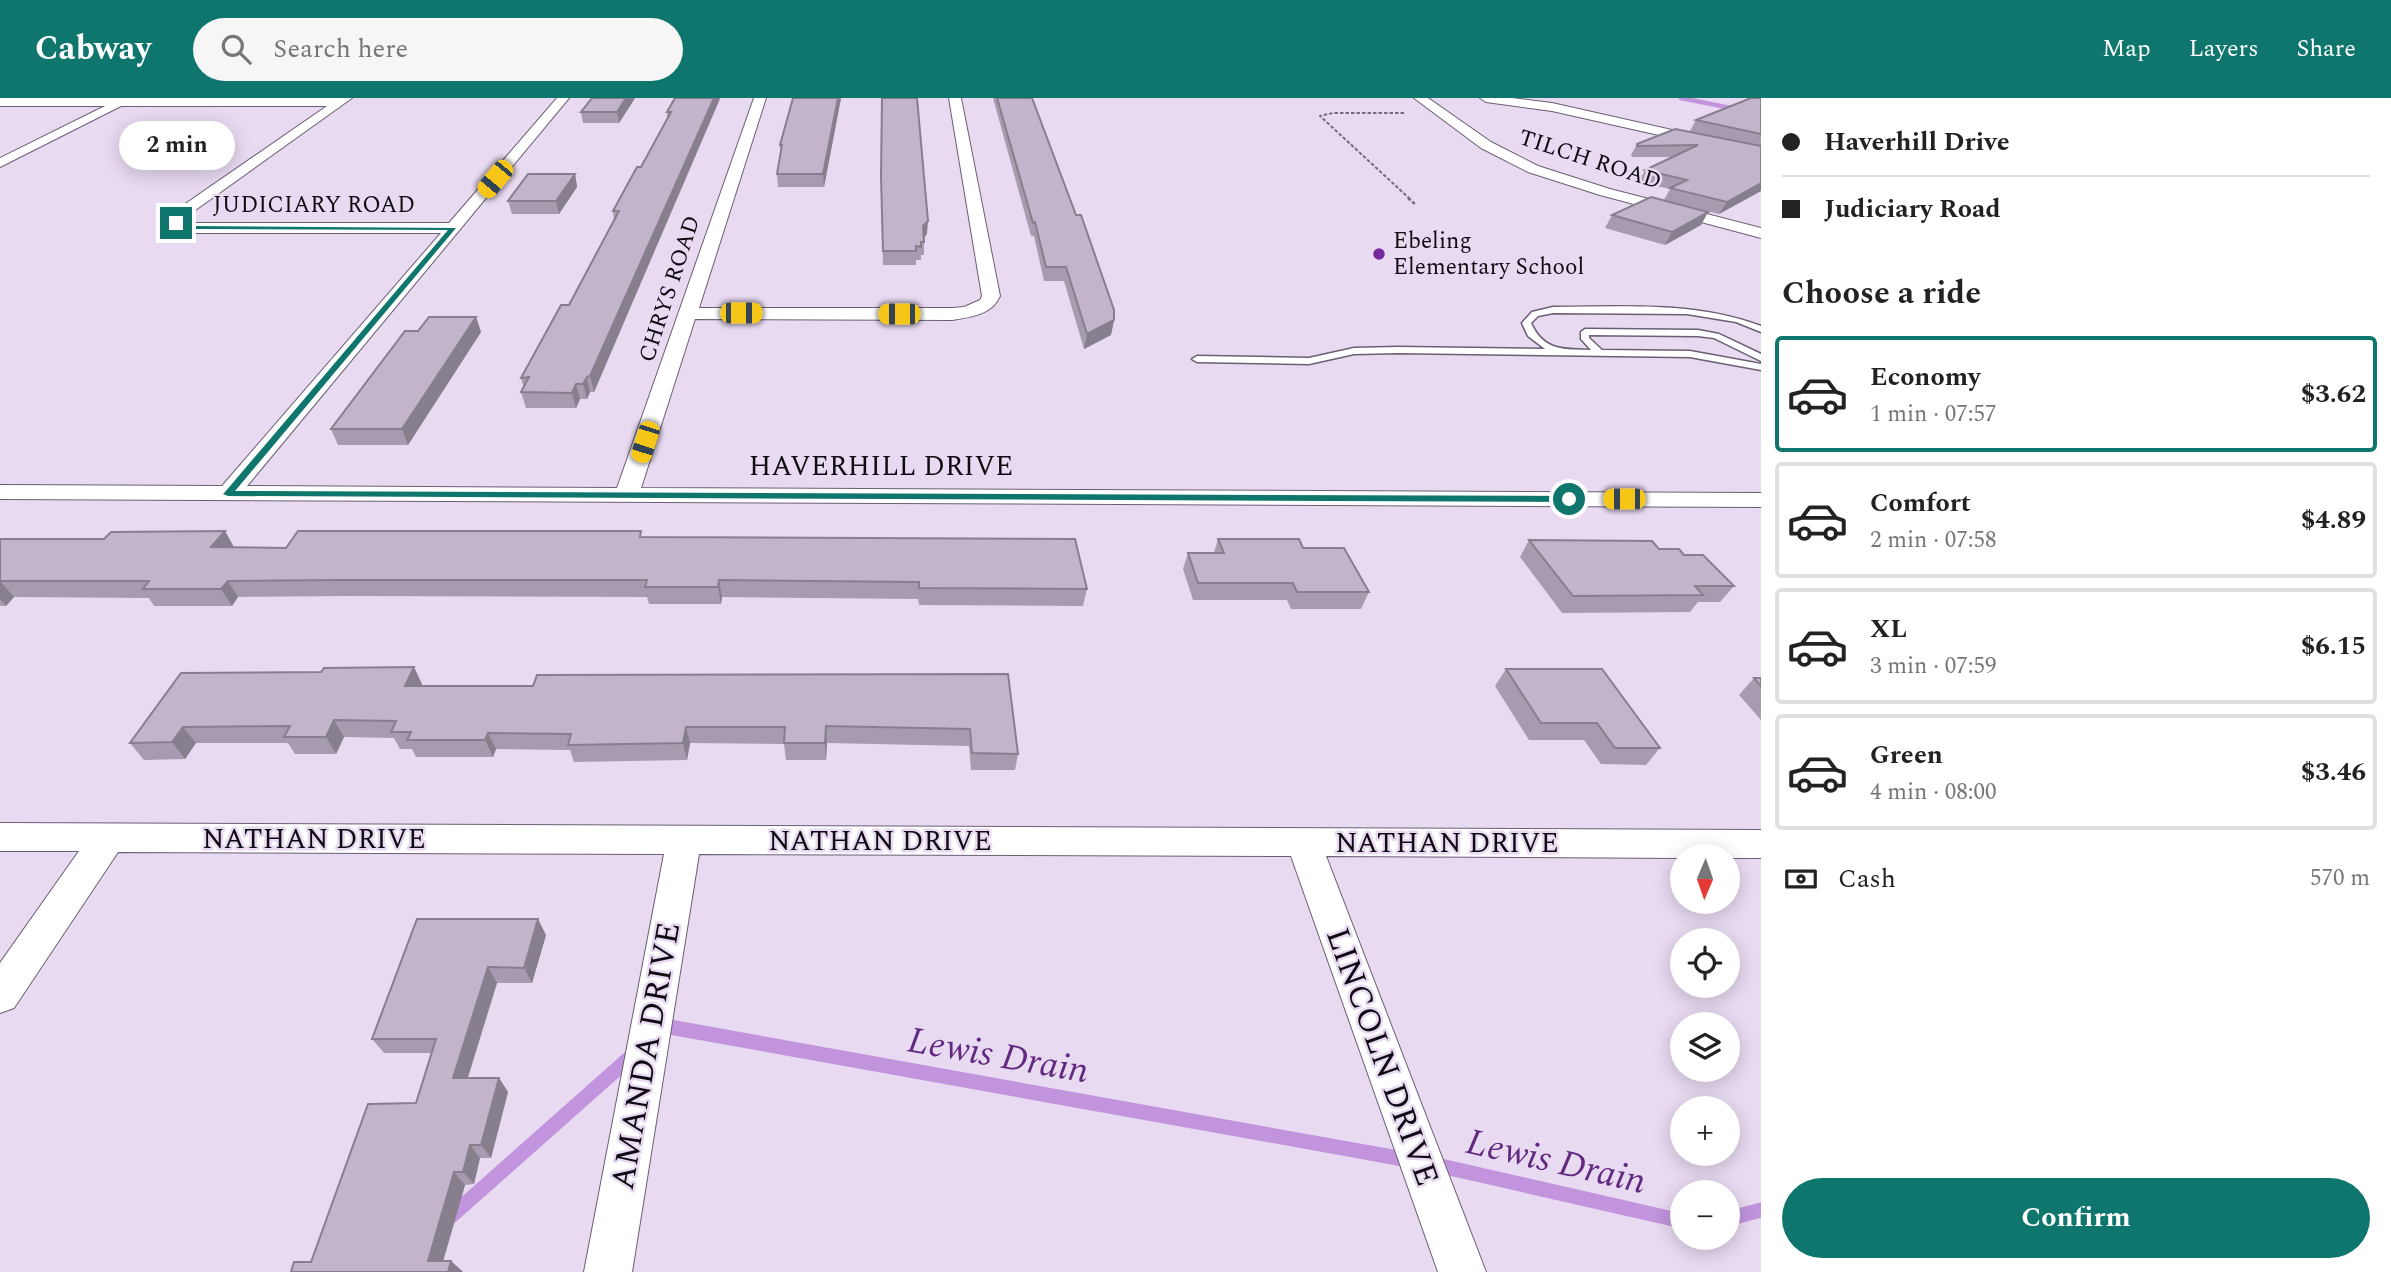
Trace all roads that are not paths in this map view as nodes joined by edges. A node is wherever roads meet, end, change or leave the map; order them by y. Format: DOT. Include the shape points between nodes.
graph roads {
  1 [pos="564,98"];
  2 [pos="760,98"];
  3 [pos="955,98"];
  4 [pos="1420,98"];
  5 [pos="1486,98"];
  6 [pos="125,100"];
  7 [pos="343,100"];
  8 [pos="0,102"];
  9 [pos="1761,154"];
  10 [pos="0,163"];
  11 [pos="453,228"];
  12 [pos="1761,233"];
  13 [pos="688,313"];
  14 [pos="1761,329"];
  15 [pos="1554,352"];
  16 [pos="1599,352"];
  17 [pos="1761,358"];
  18 [pos="1197,359"];
  19 [pos="1761,367"];
  20 [pos="0,492"];
  21 [pos="228,494"];
  22 [pos="627,494"];
  23 [pos="1761,500"];
  24 [pos="0,837"];
  25 [pos="108,838"];
  26 [pos="684,841"];
  27 [pos="1303,842"];
  28 [pos="1761,844"];
  29 [pos="0,995"];
  30 [pos="608,1272"];
  31 [pos="1462,1272"];
  1 -- 11 [label="street"];
  2 -- 13 [label="street, CHRYS ROAD"];
  3 -- 13 [label="street" via="991,296 988,303 952,314"];
  4 -- 12 [label="street, TILCH ROAD" via="1486,145 1533,169"];
  5 -- 9 [label="street" via="1552,107"];
  6 -- 7 [label="street"];
  6 -- 8 [label="street"];
  6 -- 10 [label="street"];
  7 -- 11 [label="street, JUDICIARY ROAD" via="180,215 176,223 196,228"];
  11 -- 21 [label="street"];
  13 -- 22 [label="street, CHRYS ROAD"];
  14 -- 15 [label="lane" via="1727,316 1694,312 1553,310 1535,314 1526,323 1531,334"];
  15 -- 16 [label="lane"];
  15 -- 18 [label="lane" via="1398,350 1354,351 1309,361"];
  16 -- 17 [label="lane" via="1585,339 1585,332 1698,333 1716,336"];
  16 -- 19 [label="lane" via="1690,354"];
  20 -- 21 [label="street, HAVERHILL DRIVE"];
  21 -- 22 [label="street, HAVERHILL DRIVE"];
  22 -- 23 [label="street, HAVERHILL DRIVE"];
  24 -- 25 [label="street, NATHAN DRIVE"];
  25 -- 26 [label="street, NATHAN DRIVE"];
  25 -- 29 [label="street"];
  26 -- 27 [label="street, NATHAN DRIVE"];
  26 -- 30 [label="street, AMANDA DRIVE"];
  27 -- 28 [label="street, NATHAN DRIVE"];
  27 -- 31 [label="street, LINCOLN DRIVE"];
}
